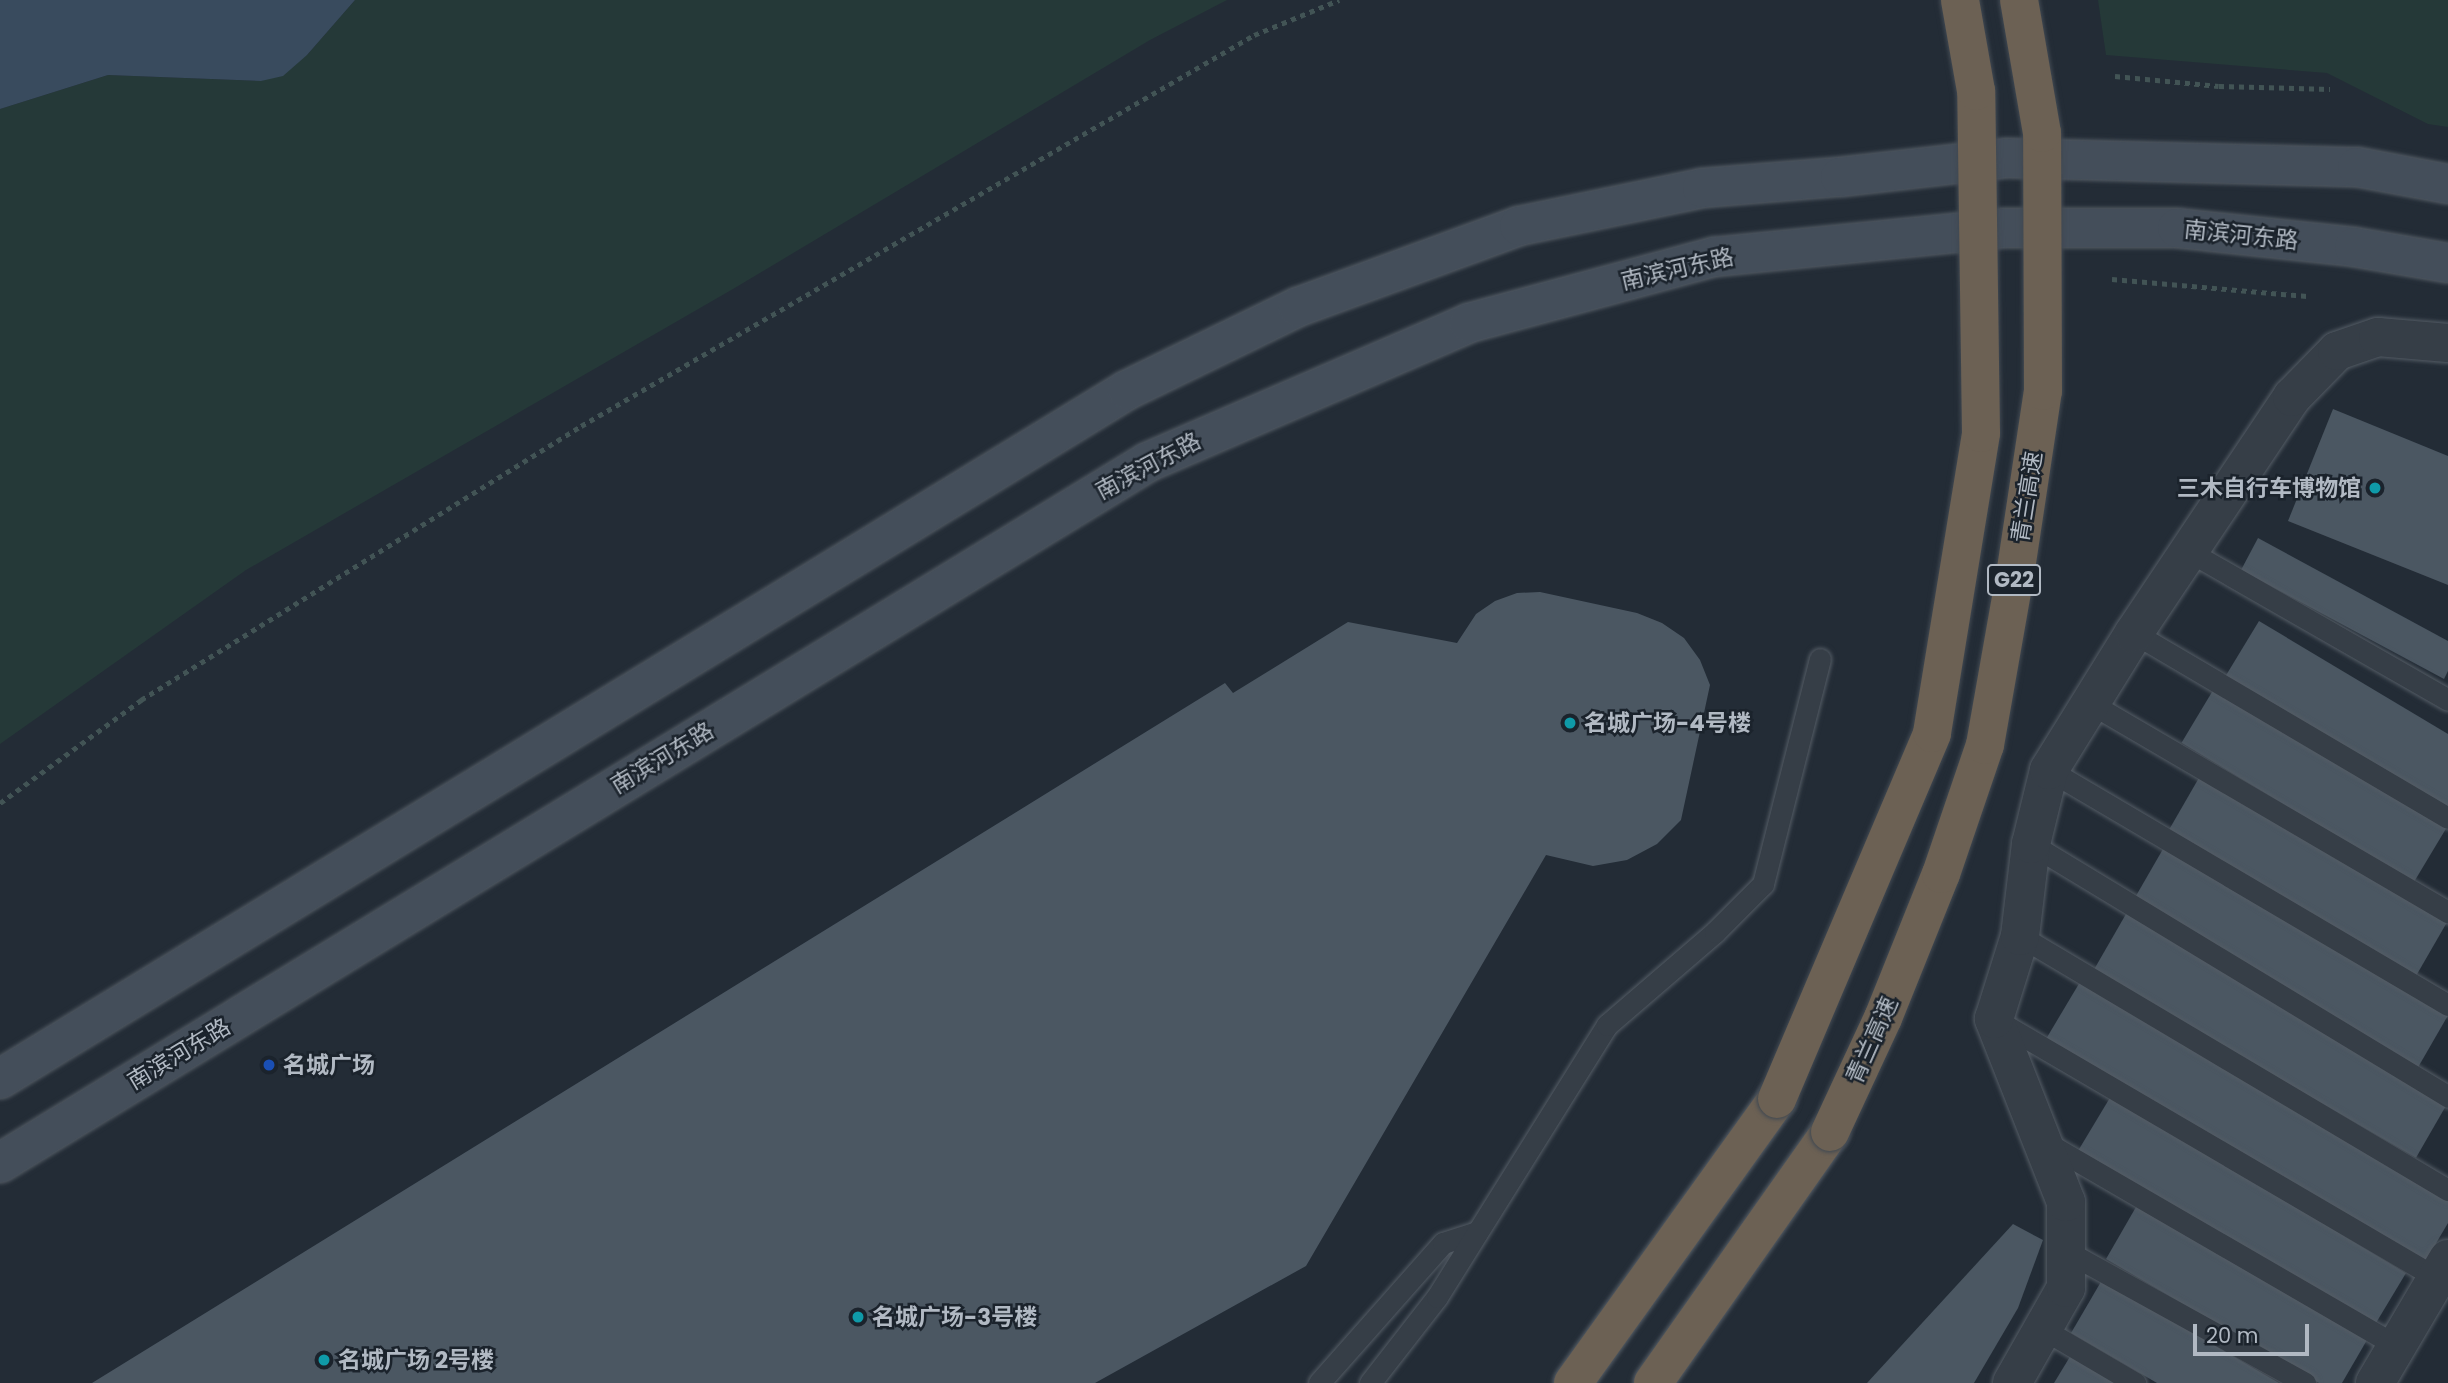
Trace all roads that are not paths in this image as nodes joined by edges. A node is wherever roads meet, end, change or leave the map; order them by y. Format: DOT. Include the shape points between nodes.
graph roads {
  1 [pos="1960,0"];
  2 [pos="2019,0"];
  3 [pos="2448,184"];
  4 [pos="2448,263"];
  5 [pos="2448,343"];
  6 [pos="2190,552"];
  7 [pos="2134,634"];
  8 [pos="1820,659"];
  9 [pos="2448,700"];
  10 [pos="2090,703"];
  11 [pos="2049,770"];
  12 [pos="2448,818"];
  13 [pos="2031,844"];
  14 [pos="2448,912"];
  15 [pos="2020,936"];
  16 [pos="2448,1005"];
  17 [pos="1994,1019"];
  18 [pos="0,1079"];
  19 [pos="2448,1097"];
  20 [pos="2043,1141"];
  21 [pos="0,1163"];
  22 [pos="2448,1190"];
  23 [pos="1477,1232"];
  24 [pos="2066,1251"];
  25 [pos="2442,1269"];
  26 [pos="2043,1329"];
  27 [pos="2397,1346"];
  28 [pos="1319,1383"];
  29 [pos="1370,1383"];
  30 [pos="1573,1383"];
  31 [pos="1653,1383"];
  32 [pos="2012,1383"];
  33 [pos="2135,1383"];
  34 [pos="2305,1383"];
  35 [pos="2375,1383"];
  1 -- 30 [label="highway, G22, bridge" via="1976,91 1981,433 1932,733 1777,1099"];
  2 -- 31 [label="highway, 青兰高速 / G22, bridge" via="2042,133 2043,391 1984,745 1936,886 1883,1018 1830,1132"];
  3 -- 18 [label="main road" via="2357,167 2006,158 1702,188 1519,226 1298,307 1127,390"];
  4 -- 21 [label="main road, 南滨河东路" via="2354,247 2177,228 2004,228 1714,257 1469,323 1148,462"];
  5 -- 6 [label="street" via="2378,337 2337,351 2292,397"];
  6 -- 7 [label="street"];
  6 -- 9 [label="lane"];
  7 -- 10 [label="street"];
  7 -- 12 [label="lane"];
  8 -- 23 [label="lane" via="1763,884 1715,932 1606,1025"];
  10 -- 11 [label="street"];
  10 -- 14 [label="lane"];
  11 -- 13 [label="street"];
  11 -- 16 [label="lane"];
  13 -- 15 [label="street"];
  13 -- 19 [label="lane"];
  15 -- 17 [label="street"];
  15 -- 22 [label="lane"];
  17 -- 20 [label="street"];
  17 -- 25 [label="lane"];
  20 -- 24 [label="street" via="2066,1202"];
  20 -- 27 [label="lane"];
  23 -- 28 [label="lane" via="1443,1243"];
  23 -- 29 [label="lane" via="1437,1297"];
  24 -- 26 [label="street" via="2066,1289"];
  24 -- 34 [label="lane"];
  25 -- 27 [label="street"];
  26 -- 32 [label="street"];
  26 -- 33 [label="lane"];
  27 -- 35 [label="street"];
}
